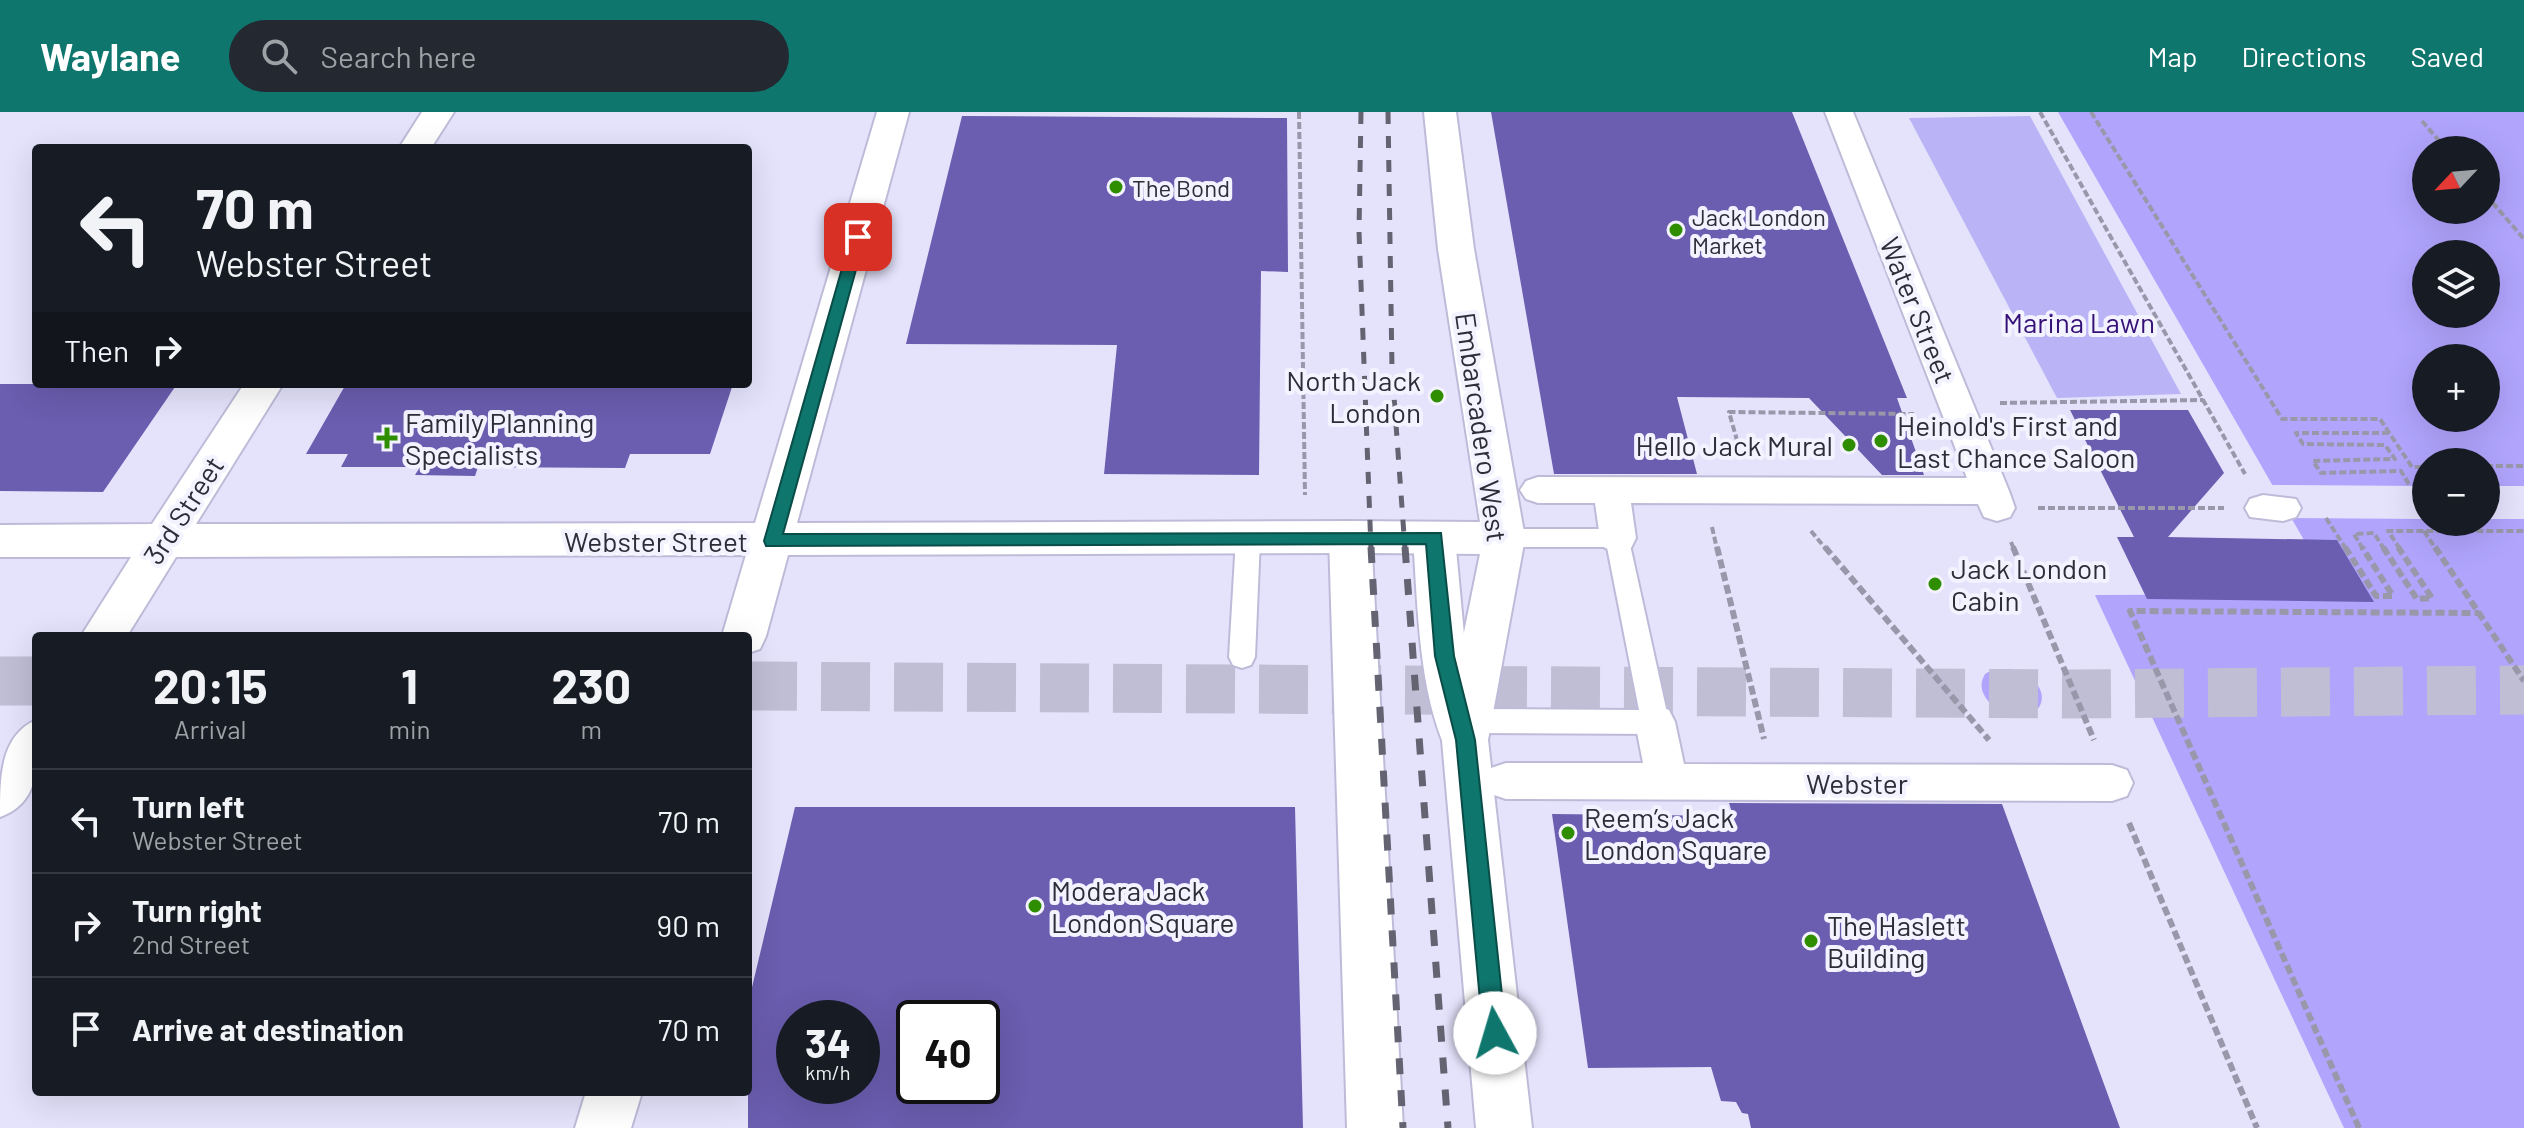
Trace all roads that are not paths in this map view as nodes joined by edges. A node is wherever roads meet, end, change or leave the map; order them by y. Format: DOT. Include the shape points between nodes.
graph roads {
  1 [pos="438,112"];
  2 [pos="893,112"];
  3 [pos="1440,112"];
  4 [pos="1839,112"];
  5 [pos="418,144"];
  6 [pos="261,388"];
  7 [pos="1538,490"];
  8 [pos="1611,490"];
  9 [pos="1350,537"];
  10 [pos="1434,538"];
  11 [pos="1504,538"];
  12 [pos="1618,538"];
  13 [pos="1248,539"];
  14 [pos="0,541"];
  15 [pos="163,541"];
  16 [pos="773,541"];
  17 [pos="106,632"];
  18 [pos="745,632"];
  19 [pos="1242,657"];
  20 [pos="1655,722"];
  21 [pos="1467,730"];
  22 [pos="32,746"];
  23 [pos="1506,781"];
  24 [pos="1667,782"];
  25 [pos="2112,783"];
  26 [pos="0,796"];
  27 [pos="613,1096"];
  28 [pos="603,1128"];
  29 [pos="1375,1128"];
  30 [pos="1504,1128"];
  1 -- 5 [label="street"];
  2 -- 16 [label="street"];
  3 -- 11 [label="street, Embarcadero West" via="1456,249"];
  4 -- 8 [label="street, Water Street" via="1994,499"];
  6 -- 15 [label="street, 3rd Street"];
  7 -- 8 [label="street"];
  8 -- 12 [label="street"];
  9 -- 10 [label="street, Webster Street"];
  9 -- 13 [label="street, Webster Street"];
  9 -- 29 [label="street"];
  10 -- 11 [label="street, Webster Street"];
  10 -- 21 [label="street, Embarcadero West" via="1444,656"];
  11 -- 12 [label="lane"];
  11 -- 21 [label="street, Embarcadero West"];
  12 -- 20 [label="lane"];
  13 -- 16 [label="street, Webster Street"];
  13 -- 19 [label="lane"];
  14 -- 15 [label="street, Webster Street"];
  15 -- 16 [label="street, Webster Street"];
  15 -- 17 [label="street, 3rd Street"];
  16 -- 18 [label="street"];
  20 -- 21 [label="lane"];
  20 -- 24 [label="street"];
  21 -- 30 [label="street, Embarcadero West"];
  22 -- 26 [label="street"];
  23 -- 24 [label="street, Webster"];
  24 -- 25 [label="street, Webster"];
  27 -- 28 [label="street"];
}
